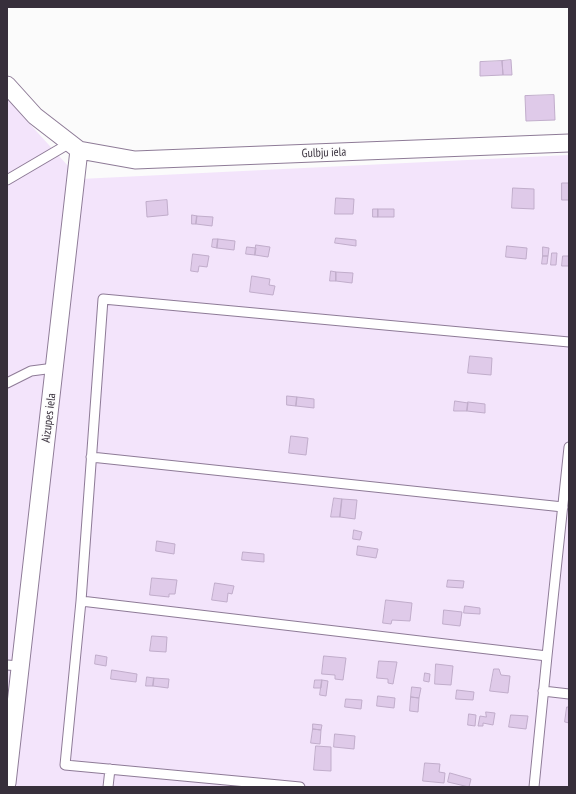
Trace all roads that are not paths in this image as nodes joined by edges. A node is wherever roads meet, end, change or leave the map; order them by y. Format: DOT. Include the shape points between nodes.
graph roads {
  1 [pos="7,85"];
  2 [pos="569,143"];
  3 [pos="74,146"];
  4 [pos="7,180"];
  5 [pos="569,342"];
  6 [pos="54,368"];
  7 [pos="7,383"];
  8 [pos="569,447"];
  9 [pos="91,457"];
  10 [pos="562,507"];
  11 [pos="564,532"];
  12 [pos="81,601"];
  13 [pos="546,656"];
  14 [pos="14,666"];
  15 [pos="543,691"];
  16 [pos="569,694"];
  17 [pos="110,769"];
  18 [pos="7,783"];
  19 [pos="258,785"];
  20 [pos="108,787"];
  21 [pos="300,787"];
  22 [pos="534,787"];
  1 -- 3 [label="street" via="35,116"];
  2 -- 3 [label="street, Gulbju iela" via="135,160"];
  3 -- 4 [label="lane"];
  3 -- 6 [label="street, Aizupes iela"];
  5 -- 9 [label="lane" via="103,299"];
  6 -- 7 [label="lane" via="32,371"];
  6 -- 14 [label="street, Aizupes iela"];
  8 -- 10 [label="lane"];
  9 -- 10 [label="lane"];
  9 -- 12 [label="lane"];
  10 -- 11 [label="lane"];
  11 -- 13 [label="lane"];
  12 -- 13 [label="lane"];
  12 -- 17 [label="lane" via="65,765"];
  13 -- 15 [label="lane"];
  14 -- 18 [label="street, Aizupes iela"];
  15 -- 16 [label="lane"];
  15 -- 22 [label="lane"];
  17 -- 19 [label="lane"];
  17 -- 20 [label="lane"];
  19 -- 21 [label="lane"];
}
